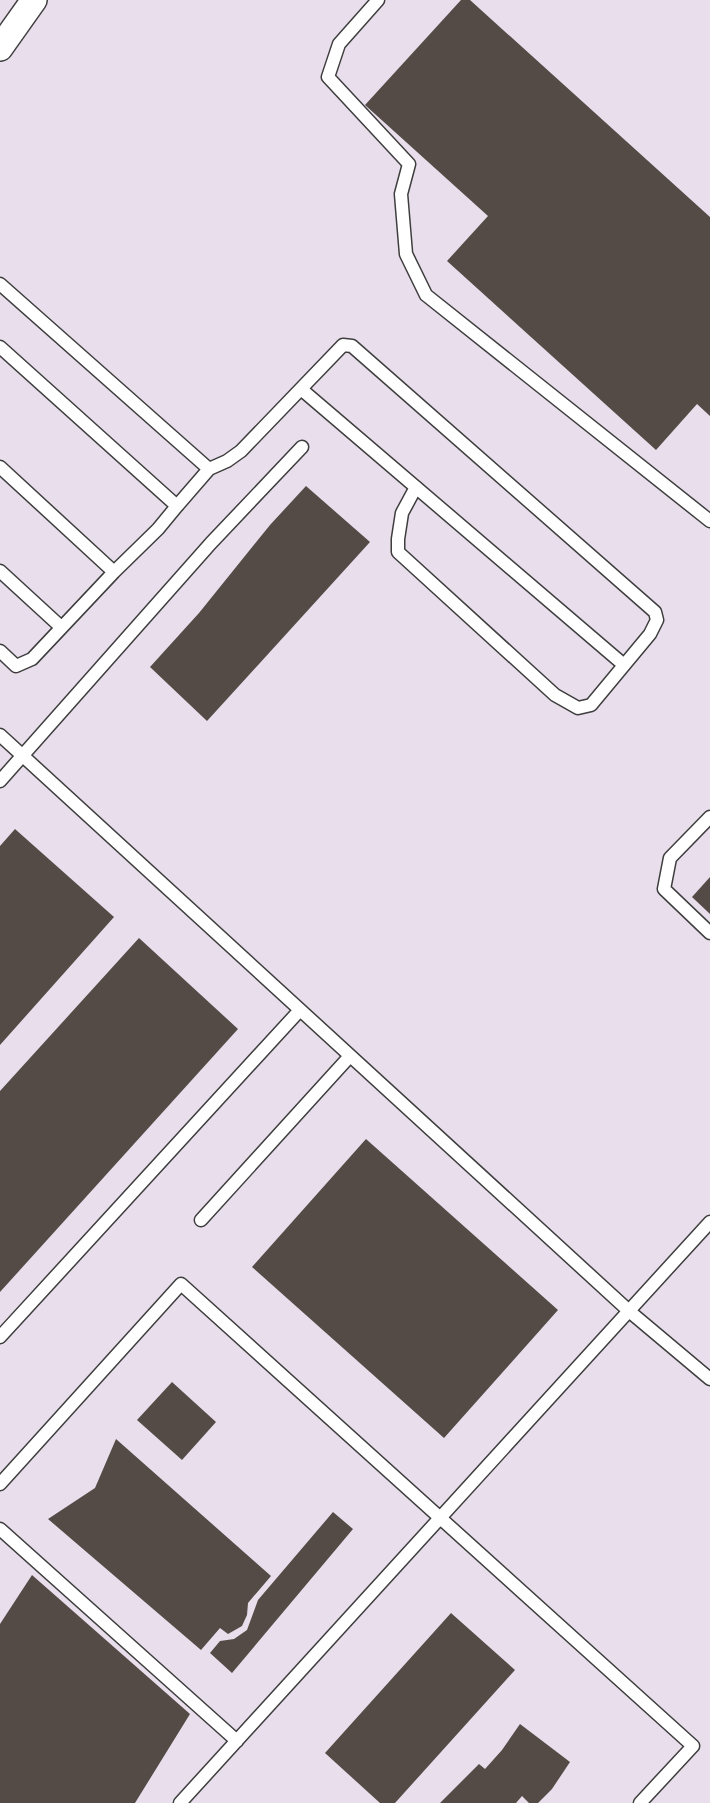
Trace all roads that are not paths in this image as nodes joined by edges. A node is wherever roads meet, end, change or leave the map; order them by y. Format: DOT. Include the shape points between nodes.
graph roads {
  1 [pos="34,0"];
  2 [pos="378,0"];
  3 [pos="0,48"];
  4 [pos="0,284"];
  5 [pos="0,347"];
  6 [pos="301,389"];
  7 [pos="302,447"];
  8 [pos="0,467"];
  9 [pos="209,469"];
  10 [pos="416,487"];
  11 [pos="178,506"];
  12 [pos="710,521"];
  13 [pos="0,572"];
  14 [pos="114,572"];
  15 [pos="61,627"];
  16 [pos="0,651"];
  17 [pos="624,665"];
  18 [pos="0,736"];
  19 [pos="22,756"];
  20 [pos="0,781"];
  21 [pos="710,817"];
  22 [pos="710,933"];
  23 [pos="300,1010"];
  24 [pos="350,1056"];
  25 [pos="201,1220"];
  26 [pos="710,1222"];
  27 [pos="629,1311"];
  28 [pos="0,1337"];
  29 [pos="710,1379"];
  30 [pos="0,1484"];
  31 [pos="440,1519"];
  32 [pos="0,1528"];
  33 [pos="237,1741"];
  34 [pos="180,1803"];
  35 [pos="640,1803"];
  1 -- 3 [label="street"];
  2 -- 12 [label="lane" via="339,44 328,77 409,164 401,194 406,254 426,295"];
  4 -- 9 [label="lane"];
  5 -- 11 [label="lane"];
  6 -- 9 [label="lane" via="241,451"];
  6 -- 10 [label="lane"];
  6 -- 17 [label="lane" via="343,345 352,346 362,354 655,612 657,620 650,634"];
  7 -- 19 [label="lane" via="211,543"];
  8 -- 14 [label="lane"];
  9 -- 11 [label="lane"];
  10 -- 17 [label="lane"];
  10 -- 17 [label="lane" via="402,513 398,552 555,694 578,708 591,705"];
  11 -- 14 [label="lane"];
  13 -- 15 [label="lane"];
  14 -- 15 [label="lane"];
  15 -- 16 [label="lane" via="32,659 16,666"];
  18 -- 19 [label="lane"];
  19 -- 20 [label="lane"];
  19 -- 23 [label="lane"];
  21 -- 22 [label="lane" via="670,858 664,890"];
  23 -- 24 [label="lane"];
  23 -- 28 [label="lane"];
  24 -- 25 [label="lane"];
  24 -- 27 [label="lane"];
  26 -- 27 [label="lane"];
  27 -- 29 [label="lane"];
  27 -- 31 [label="lane"];
  30 -- 31 [label="lane" via="181,1284"];
  31 -- 33 [label="lane"];
  31 -- 35 [label="lane" via="692,1746"];
  32 -- 33 [label="lane"];
  33 -- 34 [label="lane"];
}
